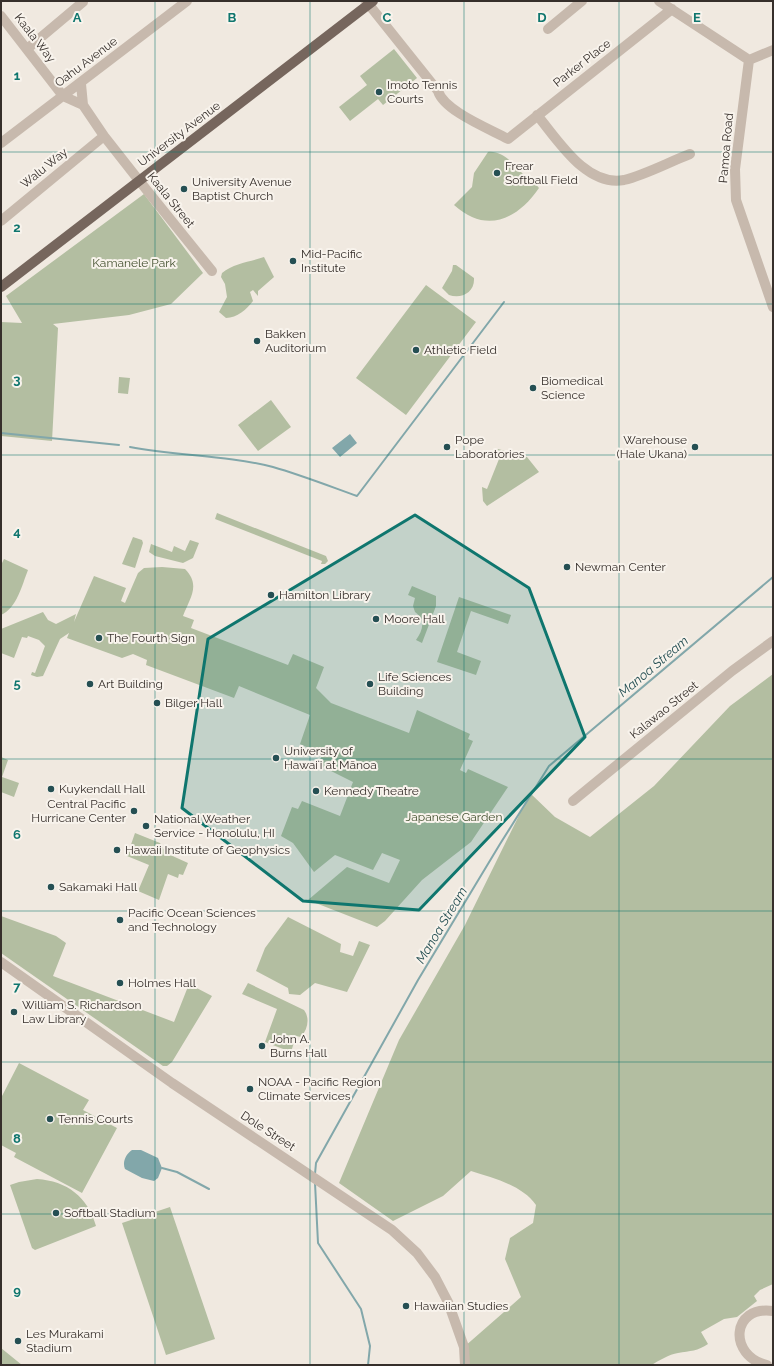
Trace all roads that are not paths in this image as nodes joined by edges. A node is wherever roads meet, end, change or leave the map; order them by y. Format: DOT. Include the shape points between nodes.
graph roads {
  1 [pos="187,1"];
  2 [pos="582,1"];
  3 [pos="659,1"];
  4 [pos="83,2"];
  5 [pos="369,2"];
  6 [pos="672,9"];
  7 [pos="1,16"];
  8 [pos="548,29"];
  9 [pos="27,49"];
  10 [pos="773,50"];
  11 [pos="749,60"];
  12 [pos="81,84"];
  13 [pos="63,96"];
  14 [pos="83,105"];
  15 [pos="537,115"];
  16 [pos="104,136"];
  17 [pos="1,143"];
  18 [pos="690,154"];
  19 [pos="139,181"];
  20 [pos="1,221"];
  21 [pos="212,271"];
  22 [pos="1,287"];
  23 [pos="773,308"];
  24 [pos="773,641"];
  25 [pos="573,801"];
  26 [pos="1,962"];
  27 [pos="773,1312"];
  28 [pos="465,1365"];
  29 [pos="767,1365"];
  1 -- 12 [label="street, Oahu Avenue"];
  2 -- 8 [label="street"];
  3 -- 6 [label="street"];
  4 -- 9 [label="street"];
  5 -- 15 [label="street, Parker Place" via="438,91 440,99 465,116 508,139"];
  5 -- 19 [label="main road, University Avenue"];
  6 -- 11 [label="street"];
  6 -- 15 [label="street, Parker Place"];
  7 -- 9 [label="street, Kaala Way"];
  9 -- 13 [label="street, Kaala Way"];
  10 -- 11 [label="street"];
  11 -- 23 [label="street, Pamoa Road" via="735,169 736,200"];
  12 -- 13 [label="street, Oahu Avenue"];
  12 -- 14 [label="street, Kaala Street"];
  13 -- 14 [label="street"];
  13 -- 17 [label="street, Oahu Avenue"];
  14 -- 16 [label="street, Kaala Street"];
  15 -- 18 [label="street" via="580,166 605,179 626,179"];
  16 -- 19 [label="street, Kaala Street"];
  16 -- 20 [label="street, Walu Way"];
  19 -- 21 [label="street, Kaala Street"];
  19 -- 22 [label="main road, University Avenue"];
  24 -- 25 [label="street, Kalawao Street" via="732,671"];
  26 -- 28 [label="street, Dole Street" via="172,1083 392,1230 417,1253 435,1277 460,1334"];
  27 -- 29 [label="street" via="765,1310 753,1313 743,1321 739,1332 741,1346 748,1357"];
}
